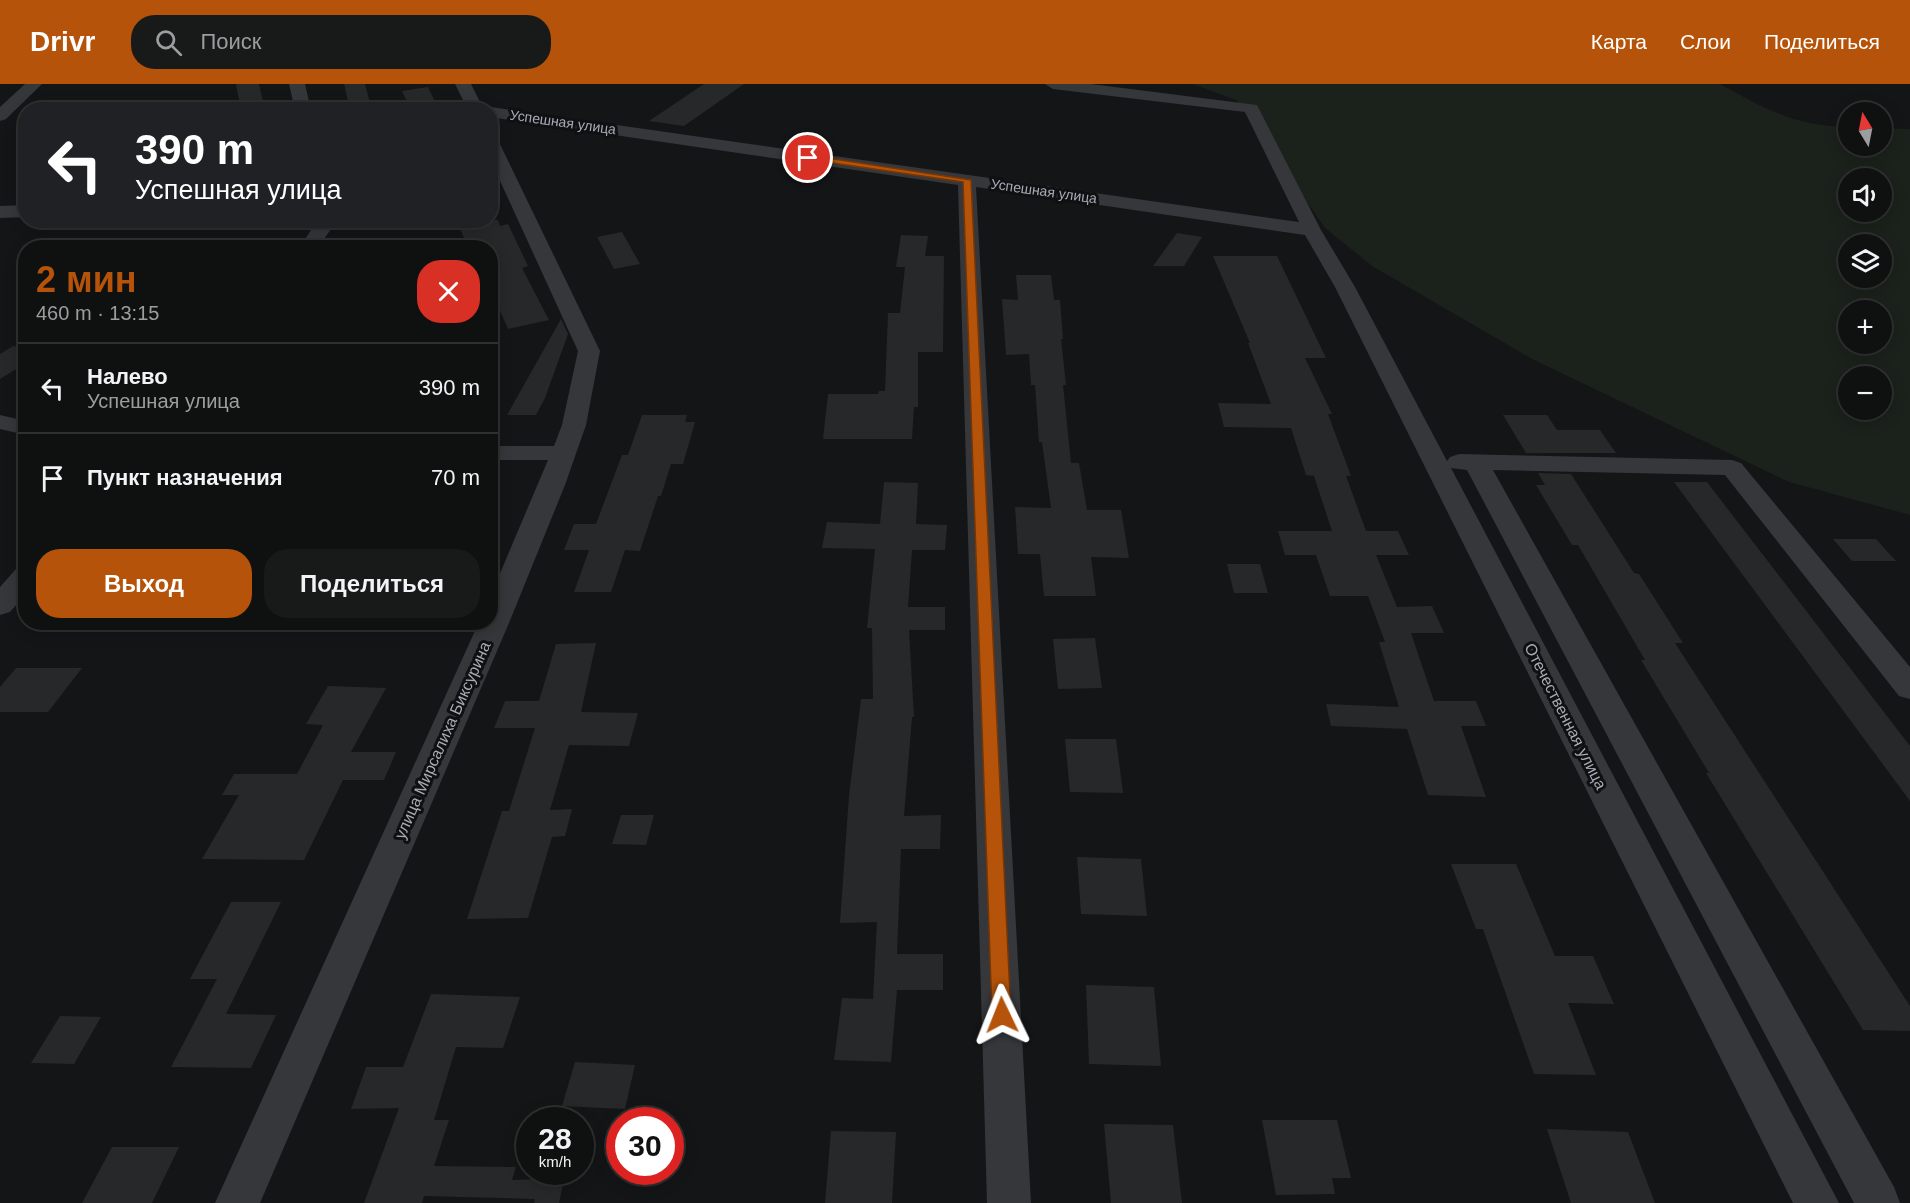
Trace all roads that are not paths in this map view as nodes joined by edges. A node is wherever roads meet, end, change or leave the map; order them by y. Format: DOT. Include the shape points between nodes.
graph roads {
  1 [pos="33,84"];
  2 [pos="297,84"];
  3 [pos="463,84"];
  4 [pos="1053,84"];
  5 [pos="301,102"];
  6 [pos="472,102"];
  7 [pos="498,113"];
  8 [pos="0,116"];
  9 [pos="498,157"];
  10 [pos="967,180"];
  11 [pos="18,211"];
  12 [pos="0,212"];
  13 [pos="1312,230"];
  14 [pos="0,422"];
  15 [pos="18,426"];
  16 [pos="498,453"];
  17 [pos="564,453"];
  18 [pos="1435,462"];
  19 [pos="1476,463"];
  20 [pos="18,585"];
  21 [pos="0,605"];
  22 [pos="498,613"];
  23 [pos="491,630"];
  24 [pos="1910,688"];
  25 [pos="237,1203"];
  26 [pos="1009,1203"];
  27 [pos="1817,1203"];
  28 [pos="1878,1203"];
  1 -- 8 [label="street"];
  2 -- 5 [label="street"];
  3 -- 6 [label="street"];
  4 -- 13 [label="street, Отечественная улица" via="1251,108"];
  7 -- 10 [label="street, Успешная улица"];
  9 -- 17 [label="street, улица Мирсалиха Биксурина" via="589,351 574,425"];
  10 -- 13 [label="street, Успешная улица"];
  10 -- 26 [label="street"];
  11 -- 12 [label="street"];
  13 -- 18 [label="street, Отечественная улица"];
  14 -- 15 [label="street"];
  16 -- 17 [label="street"];
  17 -- 22 [label="street, улица Мирсалиха Биксурина"];
  18 -- 19 [label="street"];
  18 -- 27 [label="street, Отечественная улица"];
  19 -- 24 [label="street" via="1732,468"];
  19 -- 28 [label="street"];
  20 -- 21 [label="street"];
  23 -- 25 [label="street, улица Мирсалиха Биксурина"];
}
